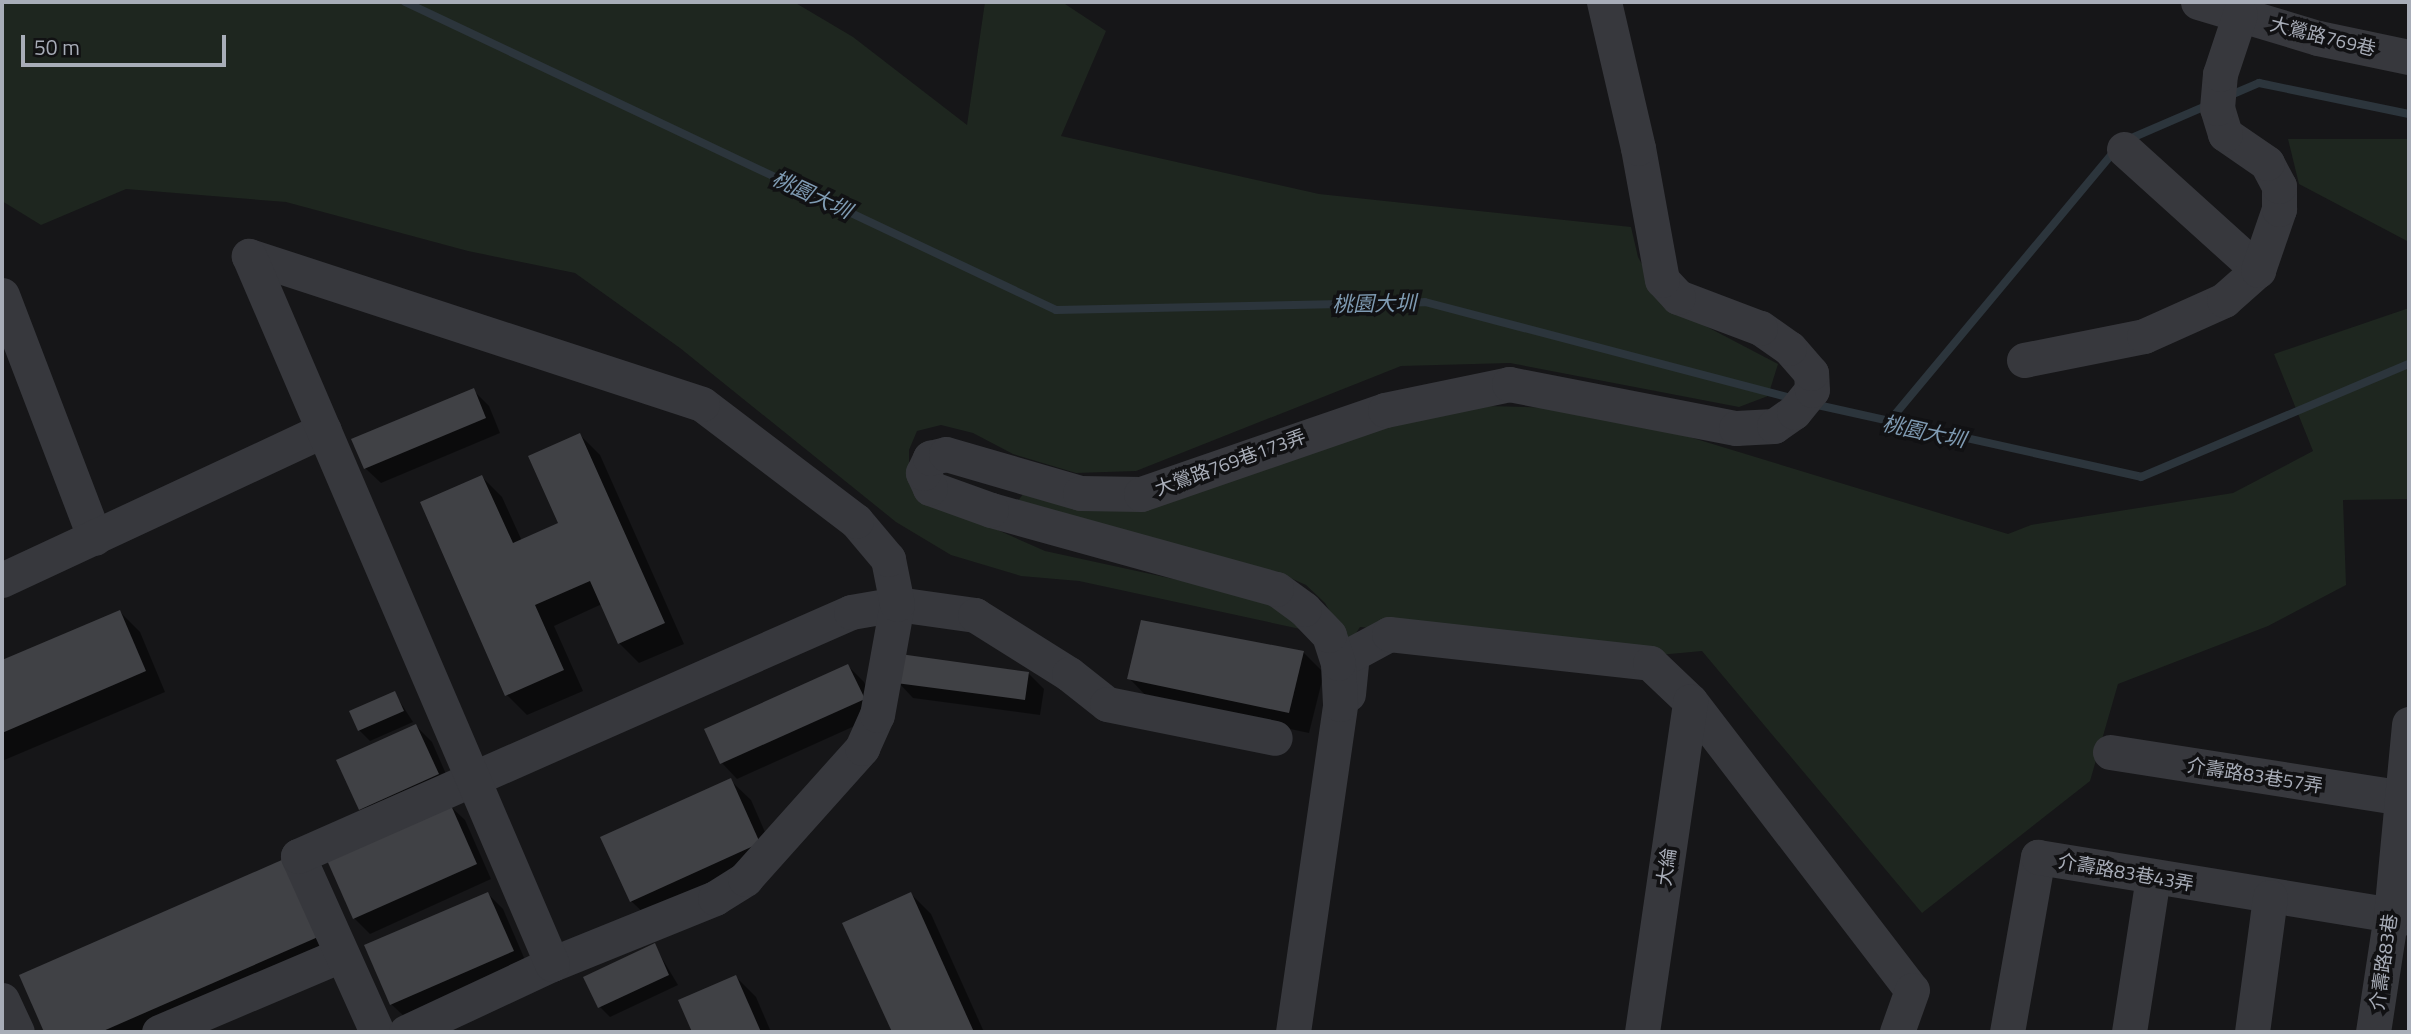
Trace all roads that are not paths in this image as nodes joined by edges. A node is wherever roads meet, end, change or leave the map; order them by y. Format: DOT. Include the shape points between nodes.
graph roads {
  1 [pos="1604,2"];
  2 [pos="2198,2"];
  3 [pos="2240,14"];
  4 [pos="2409,57"];
  5 [pos="2124,149"];
  6 [pos="2258,270"];
  7 [pos="2,295"];
  8 [pos="2024,360"];
  9 [pos="324,430"];
  10 [pos="95,538"];
  11 [pos="2,580"];
  12 [pos="897,604"];
  13 [pos="1690,701"];
  14 [pos="2409,724"];
  15 [pos="1275,738"];
  16 [pos="2110,752"];
  17 [pos="473,780"];
  18 [pos="2405,799"];
  19 [pos="2153,877"];
  20 [pos="2270,897"];
  21 [pos="2400,917"];
  22 [pos="340,955"];
  23 [pos="552,964"];
  24 [pos="2,1000"];
  25 [pos="17,1032"];
  26 [pos="159,1032"];
  27 [pos="377,1032"];
  28 [pos="406,1032"];
  29 [pos="1293,1032"];
  30 [pos="1307,1032"];
  31 [pos="1642,1032"];
  32 [pos="1897,1032"];
  33 [pos="2007,1032"];
  34 [pos="2129,1032"];
  35 [pos="2252,1032"];
  36 [pos="2372,1032"];
  1 -- 29 [label="lane, 大鶯路769巷173弄" via="1662,280 1678,298 1760,328 1789,348 1811,373 1812,390 1794,412 1774,426 1735,428 1509,384 1385,410 1141,494 1080,493 946,454 930,458 923,473 930,488 991,510 1276,590 1304,609 1329,635 1338,663 1339,704"];
  2 -- 3 [label="lane, 大鶯路769巷"];
  3 -- 4 [label="lane, 大鶯路769巷" via="2318,38"];
  3 -- 6 [label="lane" via="2220,74 2217,108 2225,134 2267,163 2279,186 2279,209"];
  5 -- 6 [label="lane"];
  6 -- 8 [label="lane" via="2224,300 2144,336"];
  7 -- 10 [label="lane"];
  9 -- 10 [label="lane"];
  9 -- 12 [label="lane" via="249,256 702,404 856,521 888,559"];
  9 -- 17 [label="lane"];
  10 -- 11 [label="lane"];
  12 -- 15 [label="lane" via="975,615 1069,674 1107,704"];
  12 -- 17 [label="lane" via="851,612"];
  12 -- 23 [label="lane" via="877,715 862,748 745,879 715,898"];
  13 -- 30 [label="lane" via="1650,663 1389,634 1352,654"];
  13 -- 31 [label="lane, 大綸"];
  13 -- 32 [label="lane" via="1912,990"];
  14 -- 18 [label="lane, 介壽路83巷"];
  16 -- 18 [label="lane, 介壽路83巷57弄"];
  17 -- 22 [label="lane" via="298,856"];
  17 -- 23 [label="lane"];
  18 -- 21 [label="lane, 介壽路83巷"];
  19 -- 20 [label="lane, 介壽路83巷43弄"];
  19 -- 33 [label="lane, 介壽路83巷43弄" via="2038,857"];
  19 -- 34 [label="lane"];
  20 -- 21 [label="lane, 介壽路83巷43弄"];
  20 -- 35 [label="lane"];
  21 -- 36 [label="lane, 介壽路83巷"];
  22 -- 26 [label="lane"];
  22 -- 27 [label="lane"];
  23 -- 28 [label="lane"];
  24 -- 25 [label="lane"];
}
